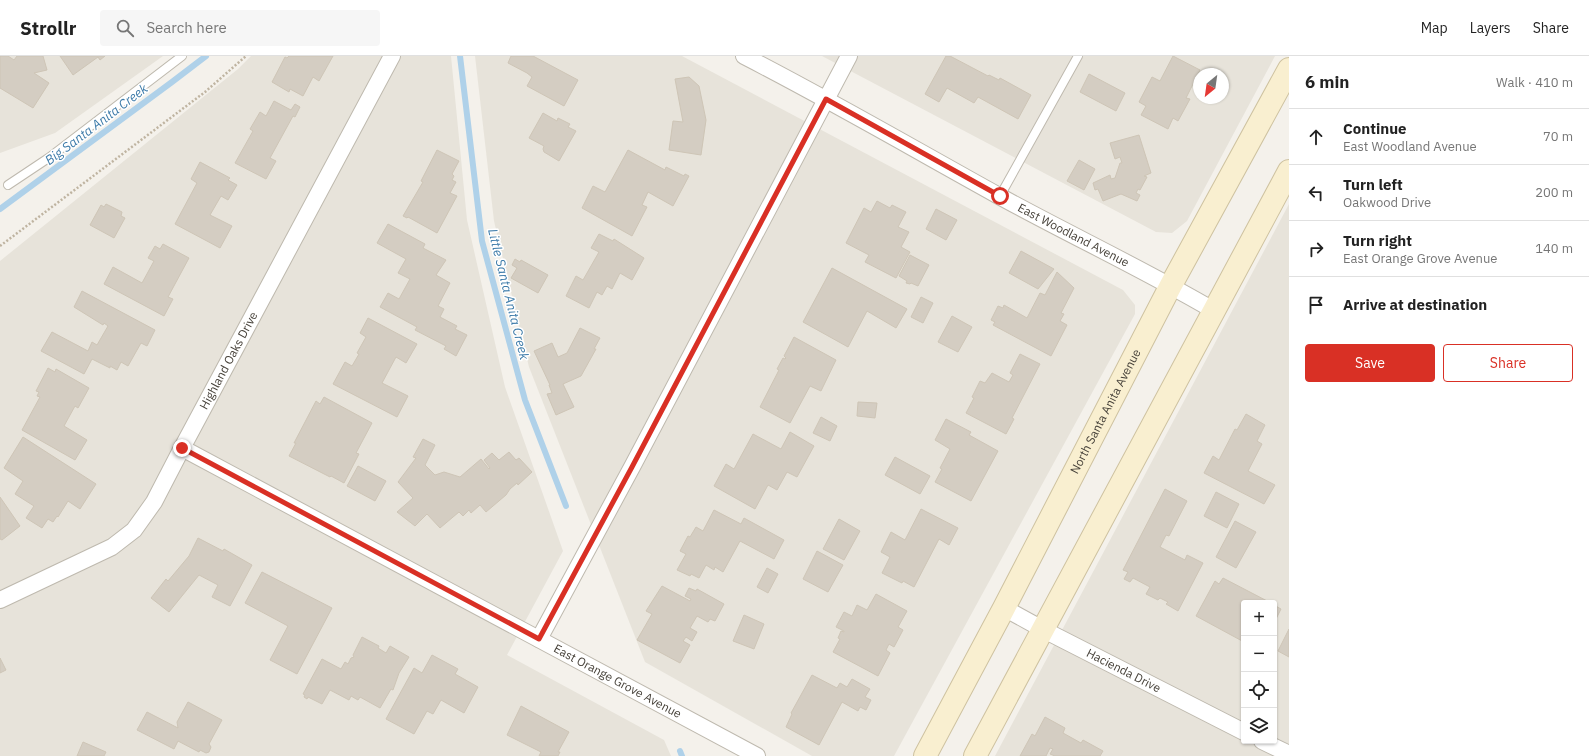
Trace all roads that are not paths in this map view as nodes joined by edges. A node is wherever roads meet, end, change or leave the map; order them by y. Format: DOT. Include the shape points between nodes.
graph roads {
  1 [pos="182,56"];
  2 [pos="392,56"];
  3 [pos="744,56"];
  4 [pos="849,56"];
  5 [pos="1078,56"];
  6 [pos="1289,69"];
  7 [pos="826,99"];
  8 [pos="1289,171"];
  9 [pos="8,185"];
  10 [pos="1000,196"];
  11 [pos="1171,285"];
  12 [pos="1213,310"];
  13 [pos="182,448"];
  14 [pos="0,600"];
  15 [pos="1004,608"];
  16 [pos="1044,630"];
  17 [pos="539,639"];
  18 [pos="1241,730"];
  19 [pos="1268,744"];
  20 [pos="1289,754"];
  21 [pos="757,756"];
  22 [pos="925,756"];
  23 [pos="975,756"];
  1 -- 9 [label="lane" via="50,157"];
  2 -- 13 [label="street, Highland Oaks Drive"];
  3 -- 7 [label="street, East Woodland Avenue"];
  4 -- 7 [label="street"];
  5 -- 10 [label="lane"];
  6 -- 11 [label="street, North Santa Anita Avenue"];
  7 -- 10 [label="street, East Woodland Avenue"];
  7 -- 17 [label="street"];
  8 -- 12 [label="street"];
  10 -- 11 [label="street, East Woodland Avenue"];
  11 -- 12 [label="street, East Woodland Avenue"];
  11 -- 15 [label="street, North Santa Anita Avenue"];
  12 -- 16 [label="street"];
  13 -- 14 [label="street, Highland Oaks Drive" via="154,502 134,530 112,547"];
  13 -- 17 [label="street, East Orange Grove Avenue"];
  15 -- 16 [label="street, Hacienda Drive"];
  15 -- 22 [label="street, North Santa Anita Avenue"];
  16 -- 18 [label="street, Hacienda Drive"];
  16 -- 23 [label="street"];
  17 -- 21 [label="street, East Orange Grove Avenue"];
  19 -- 20 [label="street"];
}
